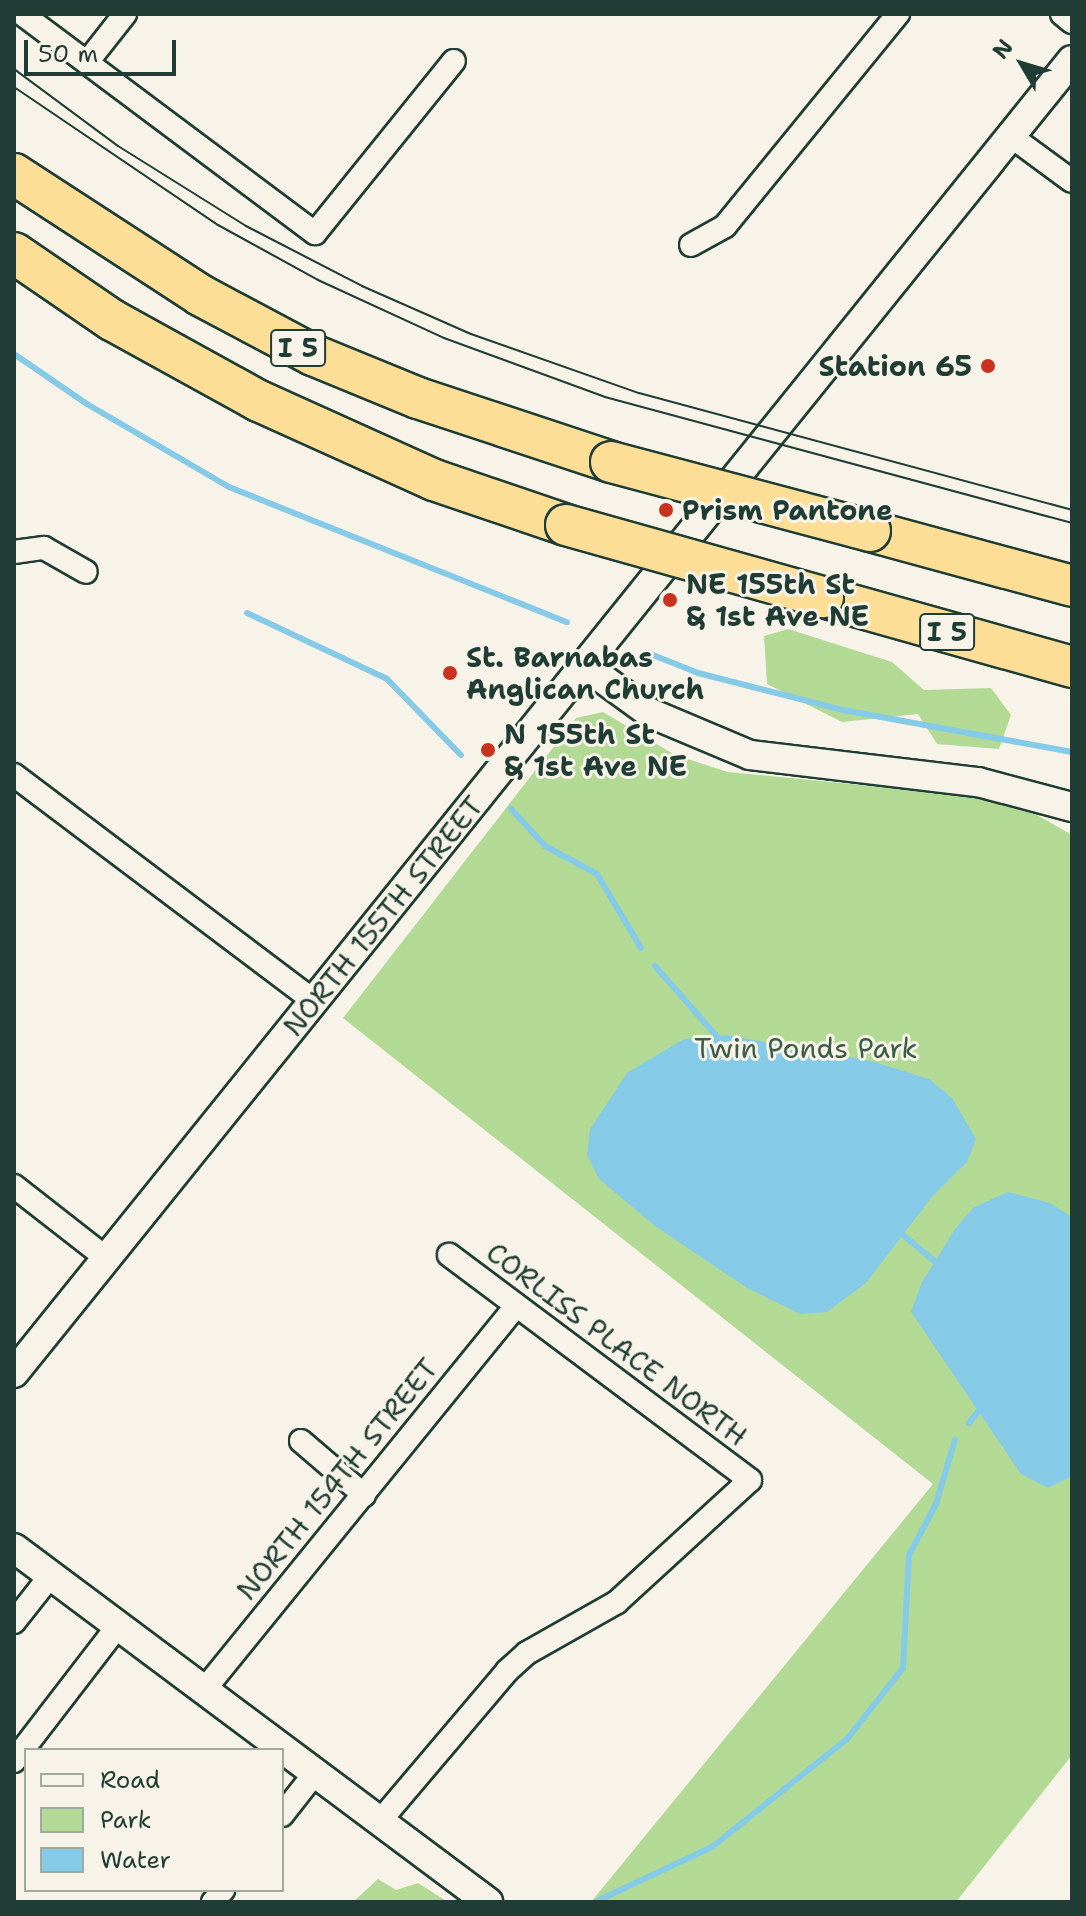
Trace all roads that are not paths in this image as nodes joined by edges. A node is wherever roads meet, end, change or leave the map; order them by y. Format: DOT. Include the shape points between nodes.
graph roads {
  1 [pos="22,14"];
  2 [pos="125,14"];
  3 [pos="898,14"];
  4 [pos="1062,14"];
  5 [pos="1072,22"];
  6 [pos="1072,60"];
  7 [pos="88,61"];
  8 [pos="454,61"];
  9 [pos="1012,137"];
  10 [pos="14,174"];
  11 [pos="1072,181"];
  12 [pos="691,245"];
  13 [pos="14,253"];
  14 [pos="14,283"];
  15 [pos="112,320"];
  16 [pos="14,552"];
  17 [pos="86,572"];
  18 [pos="1072,586"];
  19 [pos="585,666"];
  20 [pos="1072,667"];
  21 [pos="14,775"];
  22 [pos="1072,807"];
  23 [pos="313,1000"];
  24 [pos="14,1186"];
  25 [pos="449,1255"];
  26 [pos="105,1257"];
  27 [pos="516,1306"];
  28 [pos="14,1373"];
  29 [pos="301,1441"];
  30 [pos="364,1495"];
  31 [pos="14,1548"];
  32 [pos="51,1575"];
  33 [pos="14,1622"];
  34 [pos="118,1626"];
  35 [pos="204,1690"];
  36 [pos="24,1748"];
  37 [pos="282,1748"];
  38 [pos="284,1750"];
  39 [pos="315,1773"];
  40 [pos="284,1812"];
  41 [pos="380,1821"];
  42 [pos="488,1902"];
  1 -- 7 [label="street"];
  2 -- 7 [label="street"];
  3 -- 12 [label="street" via="725,226"];
  4 -- 5 [label="street"];
  6 -- 9 [label="street, NORTH 155TH STREET"];
  7 -- 8 [label="street" via="315,233"];
  9 -- 11 [label="street"];
  9 -- 19 [label="street, NORTH 155TH STREET"];
  10 -- 18 [label="highway, I 5, bridge" via="200,295 313,355 418,398 611,462"];
  13 -- 15 [label="highway, I 5"];
  14 -- 15 [label="highway" via="47,305"];
  15 -- 20 [label="highway, I 5, bridge" via="259,401 434,480 566,525"];
  16 -- 17 [label="street" via="44,548"];
  19 -- 22 [label="street" via="650,713 750,755 978,782"];
  19 -- 23 [label="street, NORTH 155TH STREET"];
  21 -- 23 [label="street"];
  23 -- 26 [label="street, NORTH 155TH STREET"];
  24 -- 26 [label="street"];
  25 -- 27 [label="street, CORLISS PLACE NORTH"];
  26 -- 28 [label="street, NORTH 155TH STREET"];
  27 -- 30 [label="street, NORTH 154TH STREET"];
  27 -- 41 [label="street, CORLISS PLACE NORTH" via="750,1480 617,1602 527,1653 507,1671"];
  29 -- 30 [label="street"];
  30 -- 35 [label="street, NORTH 154TH STREET"];
  31 -- 32 [label="street"];
  32 -- 33 [label="street"];
  32 -- 34 [label="street"];
  34 -- 35 [label="street"];
  34 -- 36 [label="street"];
  35 -- 37 [label="street"];
  38 -- 39 [label="street"];
  39 -- 40 [label="street"];
  39 -- 41 [label="street"];
  41 -- 42 [label="street"];
}
